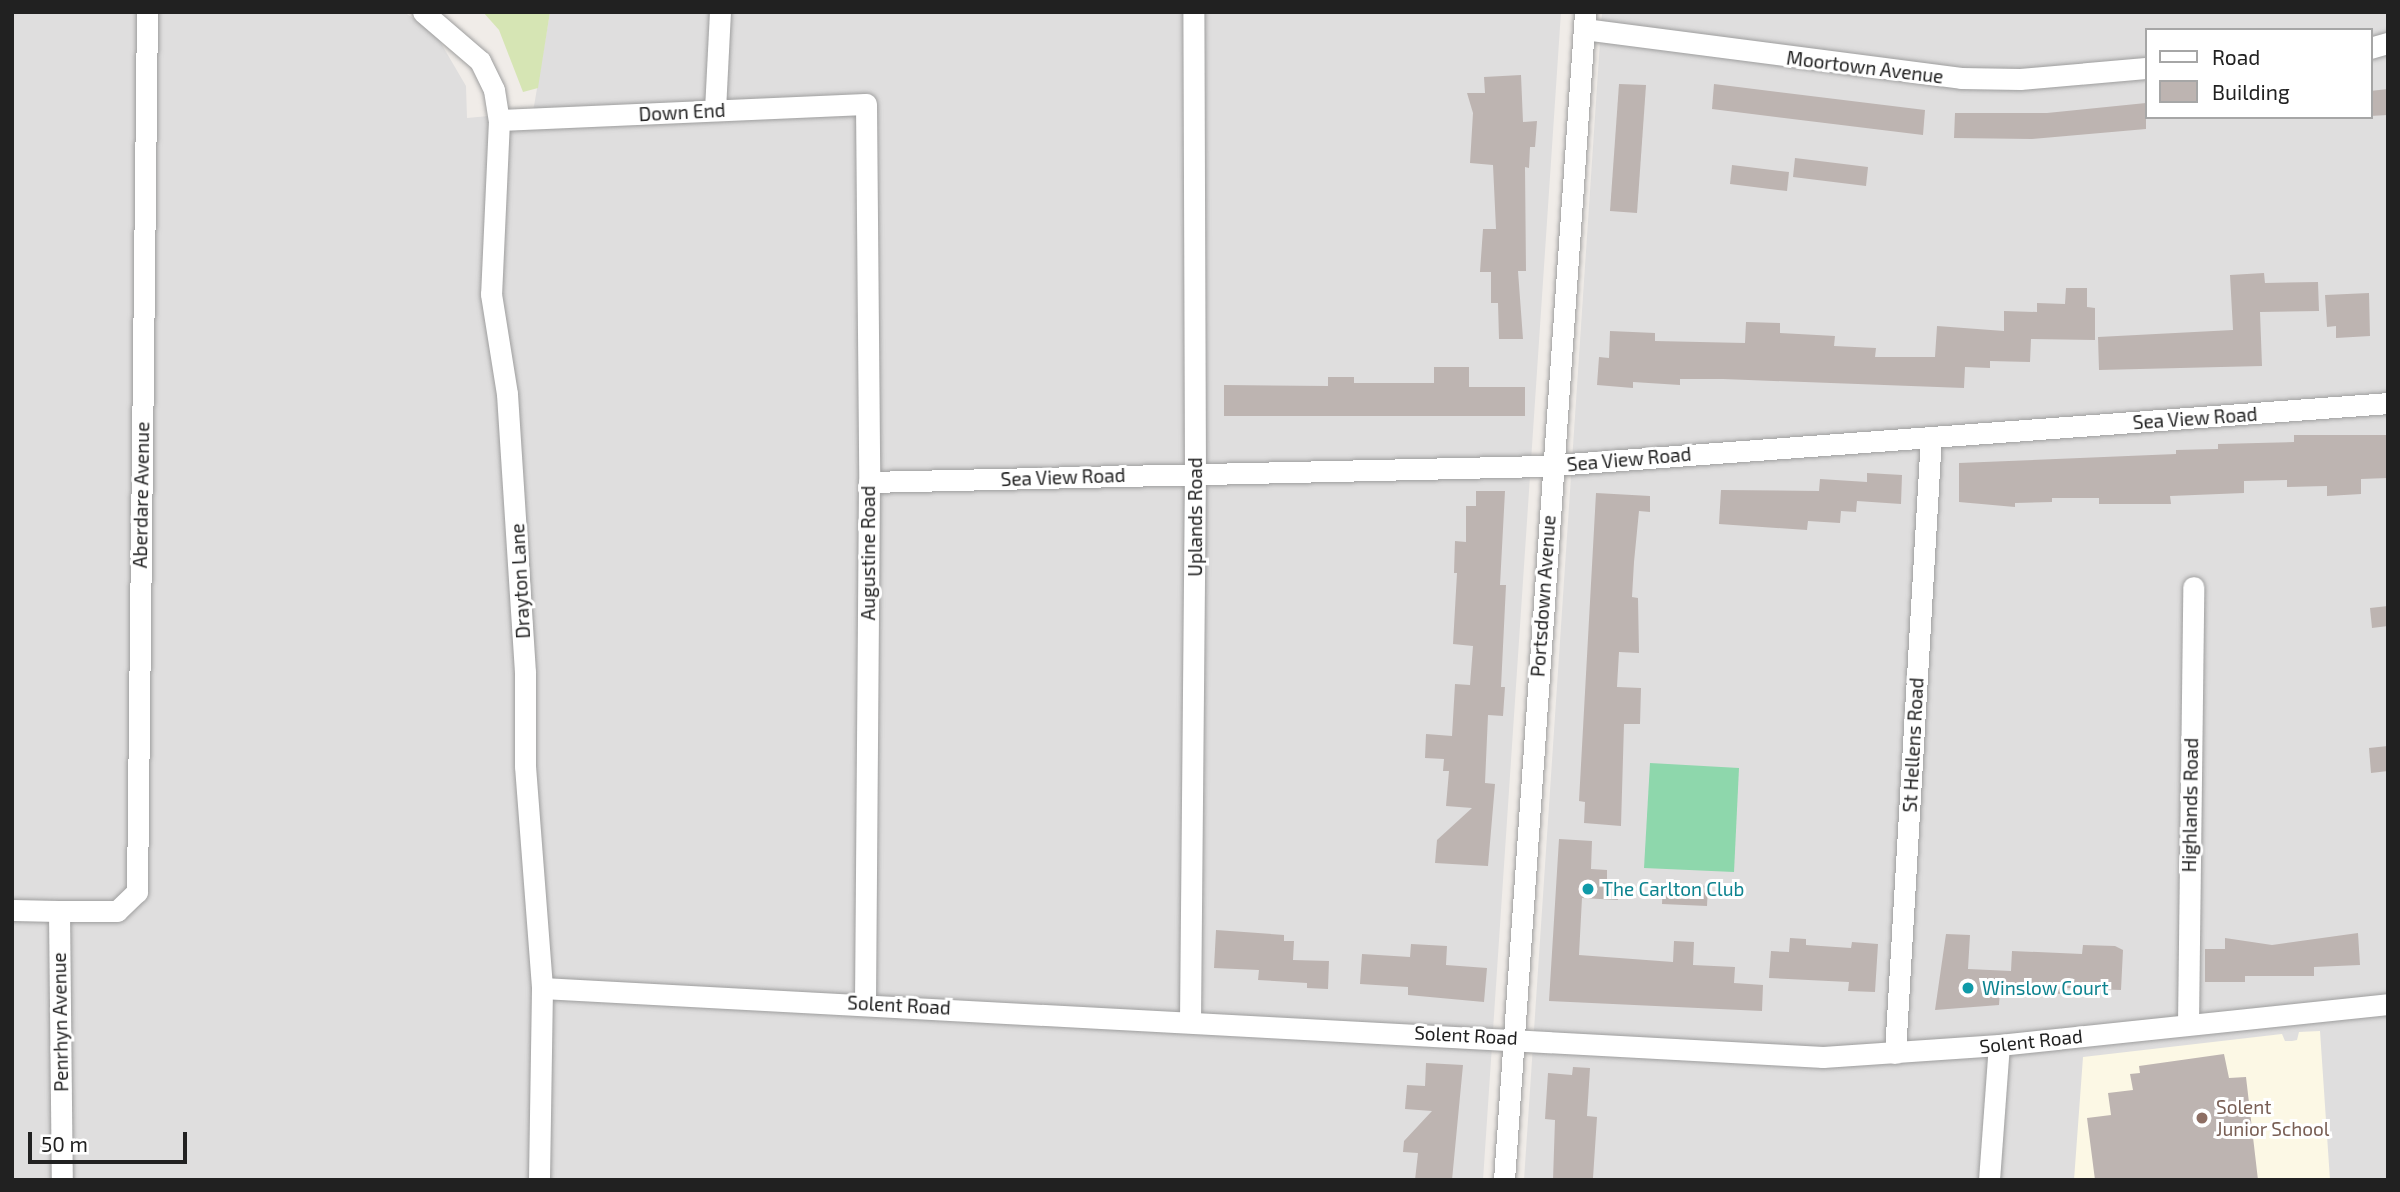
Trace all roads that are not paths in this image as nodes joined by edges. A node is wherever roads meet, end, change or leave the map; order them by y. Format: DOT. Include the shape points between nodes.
graph roads {
  1 [pos="147,12"];
  2 [pos="423,12"];
  3 [pos="720,12"];
  4 [pos="1193,12"];
  5 [pos="1585,21"];
  6 [pos="2144,68"];
  7 [pos="866,104"];
  8 [pos="715,110"];
  9 [pos="499,120"];
  10 [pos="2388,404"];
  11 [pos="1931,437"];
  12 [pos="1552,465"];
  13 [pos="1195,473"];
  14 [pos="869,482"];
  15 [pos="2193,587"];
  16 [pos="12,910"];
  17 [pos="59,911"];
  18 [pos="542,988"];
  19 [pos="865,1003"];
  20 [pos="2388,1004"];
  21 [pos="1190,1021"];
  22 [pos="2188,1024"];
  23 [pos="1514,1037"];
  24 [pos="1999,1045"];
  25 [pos="1895,1053"];
  26 [pos="62,1180"];
  27 [pos="539,1180"];
  28 [pos="1504,1180"];
  29 [pos="1989,1180"];
  1 -- 17 [label="street, Aberdare Avenue" via="136,892 117,911"];
  2 -- 9 [label="street, Drayton Lane" via="480,61 494,90"];
  3 -- 8 [label="street"];
  4 -- 13 [label="street, Uplands Road"];
  5 -- 6 [label="street, Moortown Avenue" via="1961,78 2020,79"];
  5 -- 12 [label="street, Portsdown Avenue"];
  7 -- 8 [label="street, Down End"];
  7 -- 14 [label="street, Augustine Road"];
  8 -- 9 [label="street, Down End"];
  9 -- 18 [label="street, Drayton Lane" via="491,294 515,495 525,766"];
  10 -- 11 [label="street, Sea View Road"];
  11 -- 12 [label="street, Sea View Road"];
  11 -- 25 [label="street, St Hellens Road"];
  12 -- 13 [label="street, Sea View Road"];
  12 -- 23 [label="street, Portsdown Avenue"];
  13 -- 14 [label="street, Sea View Road"];
  13 -- 21 [label="street, Uplands Road"];
  14 -- 19 [label="street, Augustine Road"];
  15 -- 22 [label="street, Highlands Road"];
  16 -- 17 [label="street"];
  17 -- 26 [label="street, Penrhyn Avenue"];
  18 -- 19 [label="street, Solent Road"];
  18 -- 27 [label="street, Drayton Lane"];
  19 -- 21 [label="street, Solent Road"];
  20 -- 22 [label="street, Solent Road"];
  21 -- 23 [label="street, Solent Road"];
  22 -- 24 [label="street, Solent Road"];
  23 -- 25 [label="street, Solent Road" via="1822,1057"];
  23 -- 28 [label="street, Portsdown Avenue"];
  24 -- 25 [label="street, Solent Road"];
  24 -- 29 [label="street"];
}
